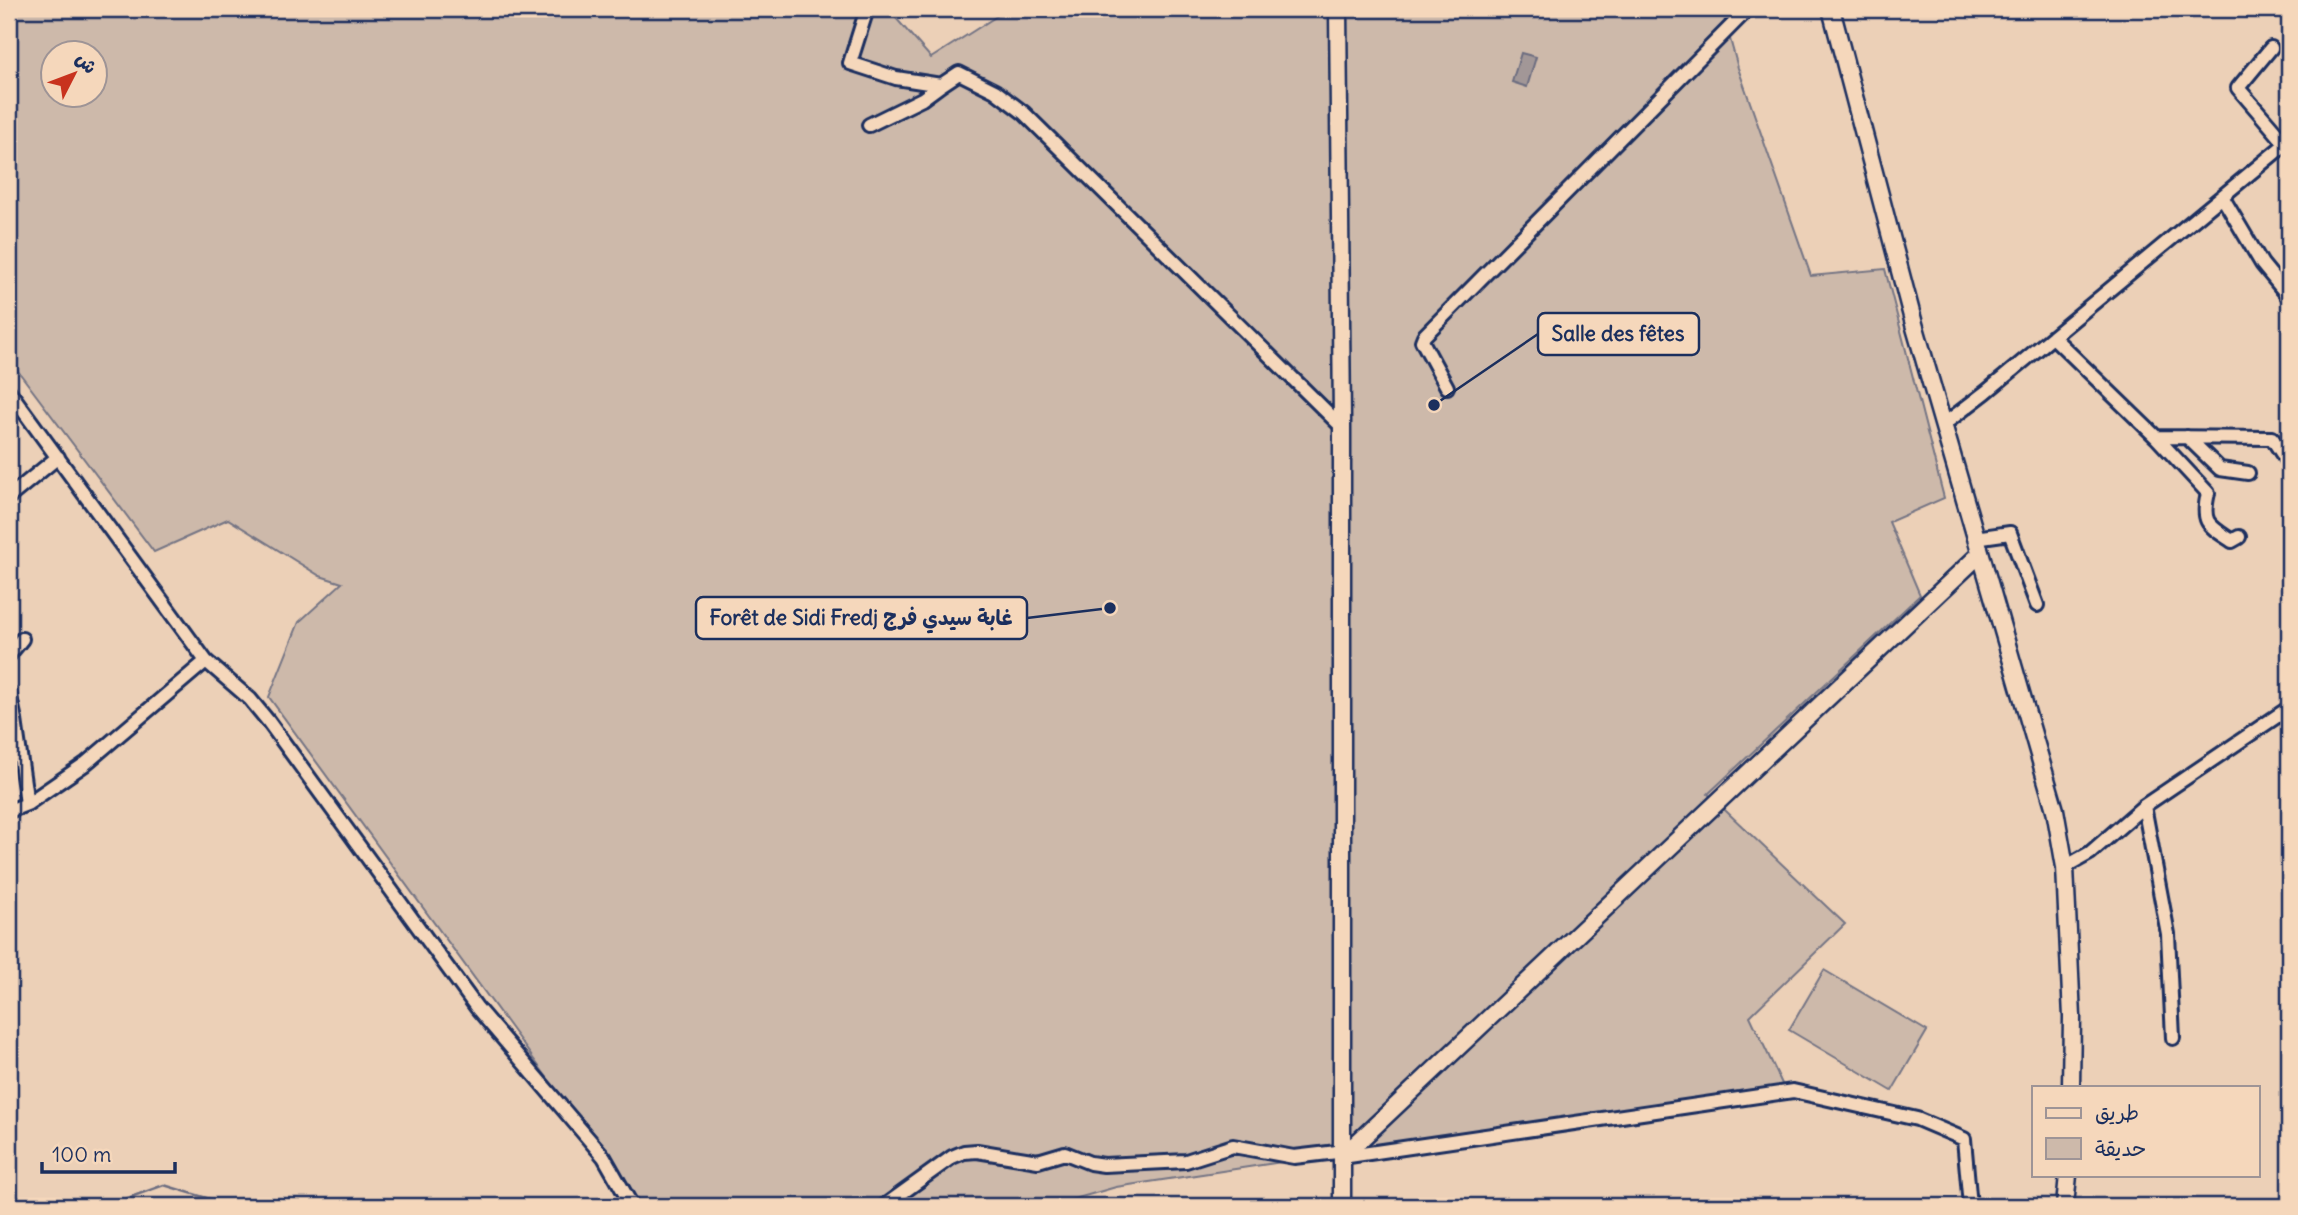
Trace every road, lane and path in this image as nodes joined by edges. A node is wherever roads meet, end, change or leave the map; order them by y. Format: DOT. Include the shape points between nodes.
graph roads {
  1 [pos="867,9"];
  2 [pos="1338,9"];
  3 [pos="1748,9"];
  4 [pos="1831,9"];
  5 [pos="2271,48"];
  6 [pos="940,85"];
  7 [pos="869,125"];
  8 [pos="2288,142"];
  9 [pos="2223,198"];
  10 [pos="2289,297"];
  11 [pos="2053,337"];
  12 [pos="1447,387"];
  13 [pos="11,398"];
  14 [pos="1943,425"];
  15 [pos="1342,427"];
  16 [pos="2155,437"];
  17 [pos="2187,437"];
  18 [pos="58,457"];
  19 [pos="2289,464"];
  20 [pos="2248,473"];
  21 [pos="9,497"];
  22 [pos="2239,537"];
  23 [pos="1975,538"];
  24 [pos="1980,554"];
  25 [pos="2038,605"];
  26 [pos="22,639"];
  27 [pos="9,655"];
  28 [pos="206,661"];
  29 [pos="9,692"];
  30 [pos="2289,708"];
  31 [pos="13,727"];
  32 [pos="26,804"];
  33 [pos="2144,806"];
  34 [pos="9,811"];
  35 [pos="2065,867"];
  36 [pos="2173,1038"];
  37 [pos="2071,1086"];
  38 [pos="1340,1154"];
  39 [pos="2068,1176"];
  40 [pos="632,1206"];
  41 [pos="884,1206"];
  42 [pos="1342,1206"];
  43 [pos="1970,1206"];
  44 [pos="2065,1206"];
  1 -- 6 [label="street" via="850,63 896,78"];
  2 -- 15 [label="main road"];
  3 -- 12 [label="street" via="1424,336 1422,341"];
  4 -- 14 [label="main road"];
  5 -- 8 [label="street" via="2238,88"];
  6 -- 7 [label="street"];
  6 -- 15 [label="street" via="960,73 1024,113"];
  8 -- 9 [label="street"];
  9 -- 10 [label="street" via="2262,264"];
  9 -- 11 [label="street"];
  11 -- 14 [label="street"];
  11 -- 16 [label="street"];
  13 -- 18 [label="street"];
  14 -- 23 [label="main road"];
  15 -- 38 [label="main road"];
  16 -- 17 [label="street"];
  16 -- 22 [label="street" via="2208,493 2206,519 2232,541"];
  17 -- 19 [label="street" via="2272,438"];
  17 -- 20 [label="street" via="2220,469"];
  18 -- 21 [label="street"];
  18 -- 28 [label="street"];
  23 -- 24 [label="main road"];
  23 -- 25 [label="street" via="2010,533"];
  24 -- 35 [label="main road" via="2054,810"];
  24 -- 38 [label="main road"];
  26 -- 27 [label="street"];
  28 -- 32 [label="street" via="85,764"];
  28 -- 40 [label="street" via="268,720 477,1008 604,1157"];
  29 -- 31 [label="street"];
  30 -- 33 [label="street"];
  31 -- 32 [label="street"];
  32 -- 34 [label="street"];
  33 -- 35 [label="street" via="2090,853"];
  33 -- 36 [label="street" via="2168,934"];
  35 -- 37 [label="main road"];
  38 -- 41 [label="street" via="1294,1157 1233,1146 1186,1161 1100,1165 1065,1153 1035,1160 977,1150 952,1157"];
  38 -- 42 [label="main road"];
  38 -- 43 [label="street" via="1793,1091 1917,1119 1964,1139"];
  39 -- 44 [label="main road"];
}
